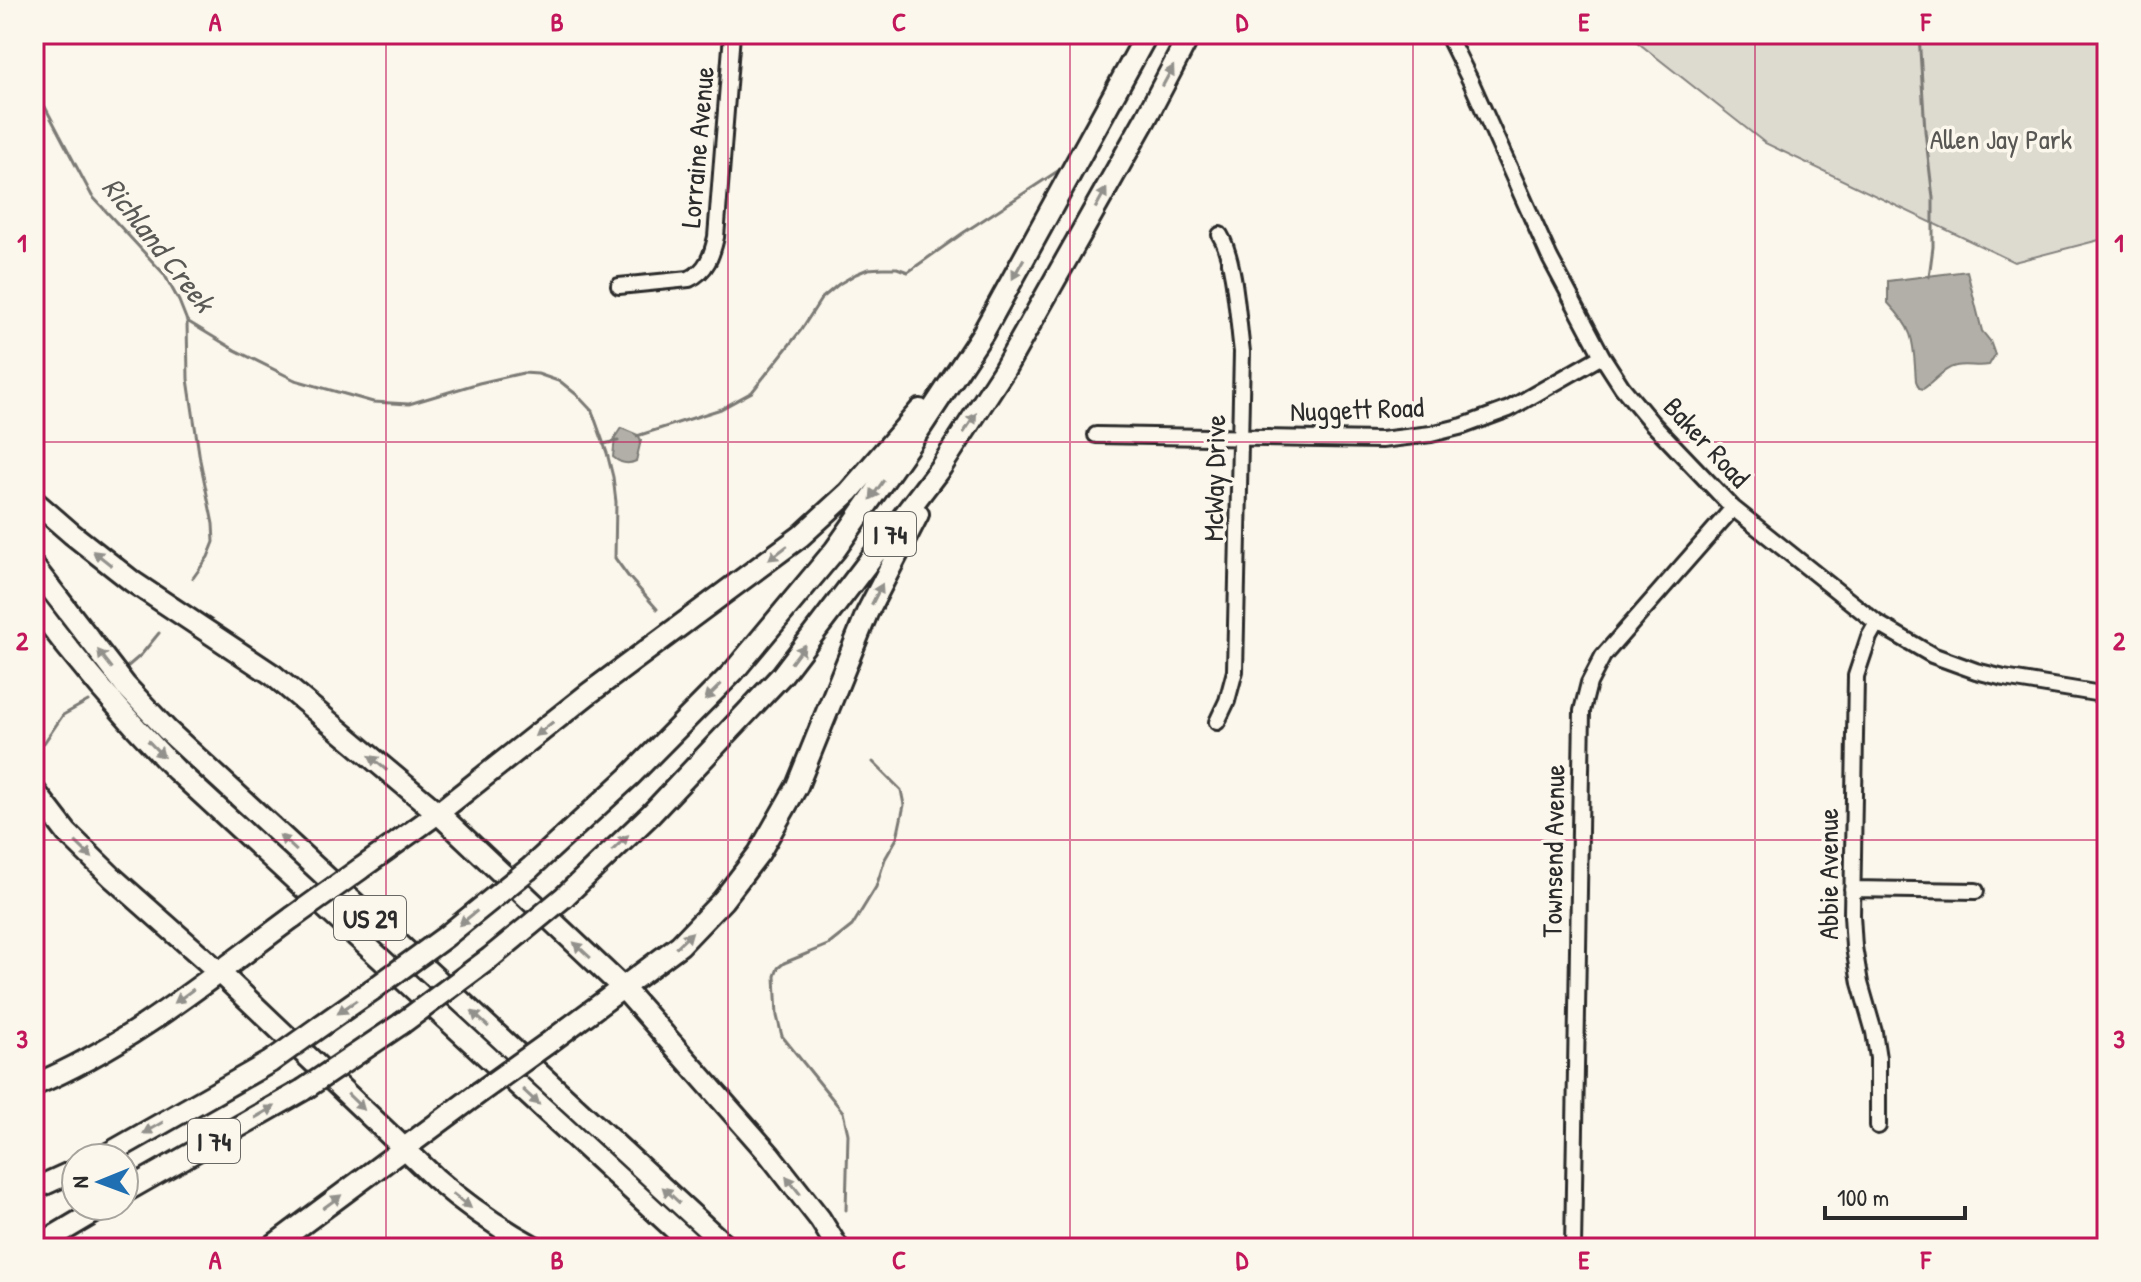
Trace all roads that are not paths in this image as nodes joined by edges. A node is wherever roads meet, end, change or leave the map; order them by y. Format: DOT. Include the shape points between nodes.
graph roads {
  1 [pos="732,34"];
  2 [pos="1147,34"];
  3 [pos="1190,34"];
  4 [pos="1449,35"];
  5 [pos="1220,235"];
  6 [pos="619,286"];
  7 [pos="983,333"];
  8 [pos="1602,356"];
  9 [pos="1096,435"];
  10 [pos="1240,438"];
  11 [pos="941,467"];
  12 [pos="34,501"];
  13 [pos="1733,508"];
  14 [pos="34,567"];
  15 [pos="34,604"];
  16 [pos="1877,623"];
  17 [pos="2107,695"];
  18 [pos="1217,722"];
  19 [pos="34,790"];
  20 [pos="438,813"];
  21 [pos="1852,889"];
  22 [pos="1976,891"];
  23 [pos="218,971"];
  24 [pos="624,989"];
  25 [pos="34,1085"];
  26 [pos="1878,1126"];
  27 [pos="129,1142"];
  28 [pos="405,1148"];
  29 [pos="60,1177"];
  30 [pos="140,1183"];
  31 [pos="34,1189"];
  32 [pos="60,1222"];
  33 [pos="78,1222"];
  34 [pos="34,1234"];
  35 [pos="34,1248"];
  36 [pos="270,1248"];
  37 [pos="536,1248"];
  38 [pos="695,1248"];
  39 [pos="728,1248"];
  40 [pos="838,1248"];
  41 [pos="1573,1248"];
  1 -- 6 [label="street, Lorraine Avenue" via="716,237 709,261 689,279"];
  2 -- 7 [label="highway, I 74, one-way"];
  11 -- 3 [label="highway, I 74, one-way" via="1004,370"];
  4 -- 8 [label="street, Baker Road" via="1550,258"];
  5 -- 10 [label="street, McWay Drive" via="1226,245 1242,352"];
  7 -- 20 [label="highway, one-way" via="849,492 801,536"];
  7 -- 27 [label="highway, I 74, one-way, bridge" via="835,550 734,671 629,777 445,937 270,1062"];
  8 -- 10 [label="street, Nuggett Road" via="1509,409 1431,434 1381,440"];
  8 -- 13 [label="street, Baker Road" via="1651,422"];
  9 -- 10 [label="street, Nuggett Road"];
  10 -- 18 [label="street, McWay Drive" via="1235,671"];
  24 -- 11 [label="highway, one-way" via="680,945 759,853 797,786 867,613"];
  30 -- 11 [label="highway, I 74, one-way, bridge" via="303,1090 401,1024 564,897 782,675"];
  20 -- 12 [label="highway, one-way" via="273,675 133,582"];
  13 -- 16 [label="street, Baker Road"];
  13 -- 41 [label="street, Townsend Avenue" via="1603,656 1582,711"];
  39 -- 14 [label="highway, US 29, one-way" via="167,730 125,685"];
  15 -- 38 [label="highway, US 29, one-way" via="89,676 176,770"];
  16 -- 17 [label="street, Baker Road" via="1932,655 1976,671"];
  16 -- 21 [label="street, Abbie Avenue" via="1856,676"];
  19 -- 23 [label="highway, one-way" via="67,833"];
  20 -- 23 [label="highway, bridge"];
  24 -- 20 [label="highway, one-way"];
  21 -- 22 [label="street"];
  21 -- 26 [label="street, Abbie Avenue" via="1854,947 1878,1058"];
  23 -- 25 [label="highway, one-way" via="133,1034"];
  23 -- 28 [label="highway, one-way"];
  24 -- 28 [label="highway, bridge"];
  40 -- 24 [label="highway, one-way" via="769,1154"];
  36 -- 28 [label="highway, one-way"];
  28 -- 37 [label="highway, one-way" via="458,1198"];
  29 -- 31 [label="highway"];
  32 -- 34 [label="highway"];
  33 -- 35 [label="highway"];
}
